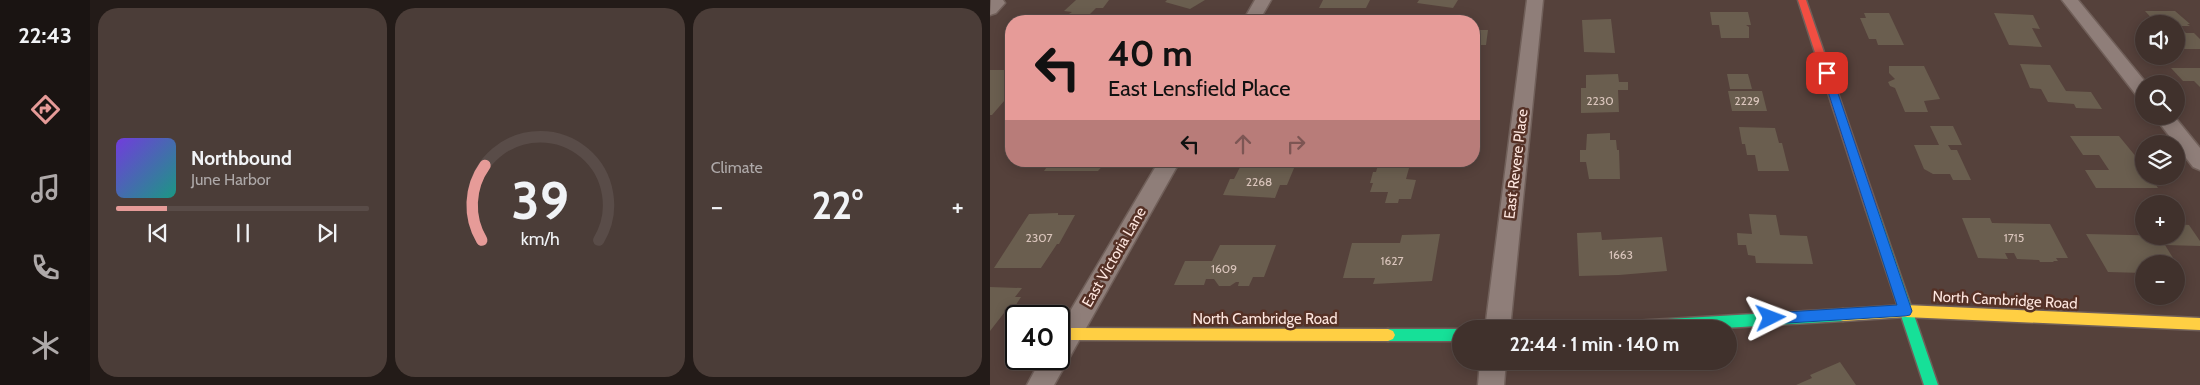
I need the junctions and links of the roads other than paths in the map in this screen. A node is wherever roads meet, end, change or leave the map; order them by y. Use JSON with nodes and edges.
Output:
{"nodes":[{"id":1,"x":1263,"y":0,"type":"edge"},
{"id":2,"x":1535,"y":0,"type":"edge"},
{"id":3,"x":1802,"y":0,"type":"edge"},
{"id":4,"x":2070,"y":0,"type":"edge"},
{"id":5,"x":1254,"y":15,"type":"edge"},
{"id":6,"x":2135,"y":81,"type":"edge"},
{"id":7,"x":2170,"y":125,"type":"edge"},
{"id":8,"x":2200,"y":162,"type":"edge"},
{"id":9,"x":1167,"y":167,"type":"edge"},
{"id":10,"x":1905,"y":311,"type":"junction"},
{"id":11,"x":1498,"y":320,"type":"edge"},
{"id":12,"x":1737,"y":321,"type":"edge"},
{"id":13,"x":2200,"y":324,"type":"edge"},
{"id":14,"x":1070,"y":334,"type":"edge"},
{"id":15,"x":1452,"y":335,"type":"edge"},
{"id":16,"x":1070,"y":344,"type":"edge"},
{"id":17,"x":1049,"y":370,"type":"edge"},
{"id":18,"x":1493,"y":370,"type":"edge"},
{"id":19,"x":1040,"y":385,"type":"edge"},
{"id":20,"x":1491,"y":385,"type":"edge"},
{"id":21,"x":1931,"y":385,"type":"edge"}],
"edges":[{"from":1,"to":5,"type":"street"},
{"from":2,"to":11,"type":"street","name":"East Revere Place"},
{"from":3,"to":10,"type":"street"},
{"from":4,"to":6,"type":"street"},
{"from":7,"to":8,"type":"street"},
{"from":9,"to":14,"type":"street","name":"East Victoria Lane"},
{"from":10,"to":12,"type":"street","name":"North Cambridge Road"},
{"from":10,"to":13,"type":"street","name":"North Cambridge Road"},
{"from":10,"to":21,"type":"street"},
{"from":15,"to":16,"type":"street","name":"North Cambridge Road"},
{"from":17,"to":19,"type":"street"},
{"from":18,"to":20,"type":"street"}]}
